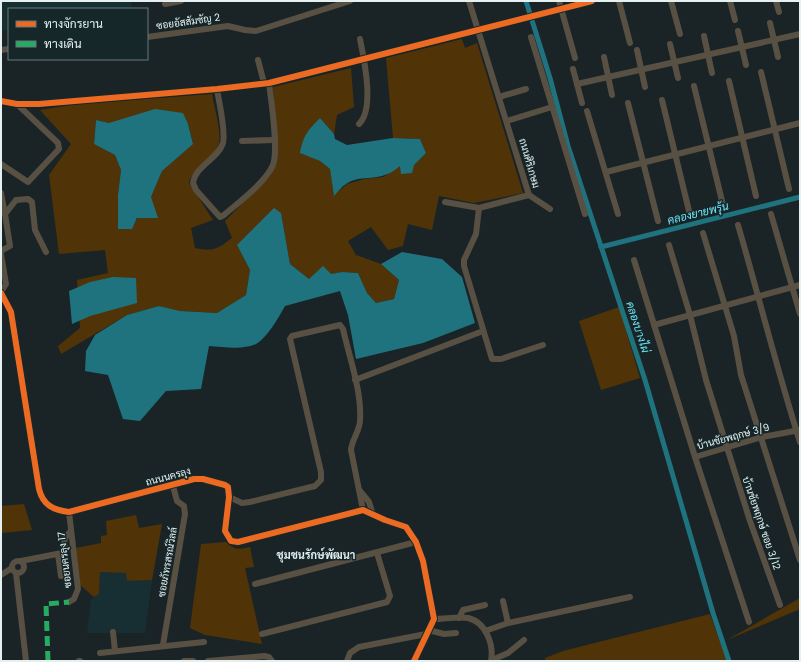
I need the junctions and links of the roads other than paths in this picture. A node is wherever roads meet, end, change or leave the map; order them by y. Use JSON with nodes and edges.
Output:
{"nodes":[{"id":1,"x":182,"y":1,"type":"edge"},
{"id":2,"x":350,"y":1,"type":"edge"},
{"id":3,"x":469,"y":1,"type":"edge"},
{"id":4,"x":559,"y":1,"type":"edge"},
{"id":5,"x":592,"y":1,"type":"edge"},
{"id":6,"x":618,"y":1,"type":"edge"},
{"id":7,"x":671,"y":1,"type":"edge"},
{"id":8,"x":730,"y":1,"type":"edge"},
{"id":9,"x":776,"y":1,"type":"edge"},
{"id":10,"x":165,"y":4,"type":"dead end"},
{"id":11,"x":561,"y":9,"type":"junction"},
{"id":12,"x":779,"y":12,"type":"dead end"},
{"id":13,"x":735,"y":20,"type":"dead end"},
{"id":14,"x":770,"y":23,"type":"dead end"},
{"id":15,"x":478,"y":30,"type":"junction"},
{"id":16,"x":738,"y":31,"type":"dead end"},
{"id":17,"x":680,"y":34,"type":"dead end"},
{"id":18,"x":800,"y":34,"type":"edge"},
{"id":19,"x":704,"y":36,"type":"dead end"},
{"id":20,"x":148,"y":37,"type":"edge"},
{"id":21,"x":531,"y":37,"type":"dead end"},
{"id":22,"x":360,"y":39,"type":"dead end"},
{"id":23,"x":774,"y":40,"type":"junction"},
{"id":24,"x":630,"y":43,"type":"dead end"},
{"id":25,"x":670,"y":44,"type":"dead end"},
{"id":26,"x":742,"y":48,"type":"junction"},
{"id":27,"x":637,"y":50,"type":"dead end"},
{"id":28,"x":708,"y":55,"type":"junction"},
{"id":29,"x":604,"y":57,"type":"dead end"},
{"id":30,"x":778,"y":57,"type":"dead end"},
{"id":31,"x":575,"y":58,"type":"dead end"},
{"id":32,"x":364,"y":59,"type":"junction"},
{"id":33,"x":258,"y":60,"type":"dead end"},
{"id":34,"x":674,"y":63,"type":"junction"},
{"id":35,"x":746,"y":65,"type":"dead end"},
{"id":36,"x":573,"y":69,"type":"dead end"},
{"id":37,"x":642,"y":69,"type":"junction"},
{"id":38,"x":761,"y":72,"type":"dead end"},
{"id":39,"x":712,"y":73,"type":"dead end"},
{"id":40,"x":608,"y":77,"type":"junction"},
{"id":41,"x":678,"y":78,"type":"dead end"},
{"id":42,"x":729,"y":81,"type":"dead end"},
{"id":43,"x":267,"y":83,"type":"junction"},
{"id":44,"x":577,"y":84,"type":"junction"},
{"id":45,"x":694,"y":86,"type":"dead end"},
{"id":46,"x":645,"y":87,"type":"dead end"},
{"id":47,"x":526,"y":89,"type":"dead end"},
{"id":48,"x":217,"y":90,"type":"junction"},
{"id":49,"x":612,"y":95,"type":"dead end"},
{"id":50,"x":499,"y":97,"type":"junction"},
{"id":51,"x":662,"y":100,"type":"dead end"},
{"id":52,"x":1,"y":101,"type":"edge"},
{"id":53,"x":582,"y":103,"type":"dead end"},
{"id":54,"x":628,"y":103,"type":"dead end"},
{"id":55,"x":17,"y":104,"type":"junction"},
{"id":56,"x":552,"y":107,"type":"junction"},
{"id":57,"x":586,"y":111,"type":"dead end"},
{"id":58,"x":507,"y":121,"type":"junction"},
{"id":59,"x":800,"y":123,"type":"edge"},
{"id":60,"x":359,"y":124,"type":"dead end"},
{"id":61,"x":775,"y":130,"type":"junction"},
{"id":62,"x":742,"y":138,"type":"junction"},
{"id":63,"x":274,"y":140,"type":"junction"},
{"id":64,"x":242,"y":141,"type":"dead end"},
{"id":65,"x":709,"y":146,"type":"junction"},
{"id":66,"x":675,"y":155,"type":"junction"},
{"id":67,"x":643,"y":162,"type":"junction"},
{"id":68,"x":1,"y":164,"type":"edge"},
{"id":69,"x":606,"y":172,"type":"junction"},
{"id":70,"x":789,"y":189,"type":"dead end"},
{"id":71,"x":1,"y":193,"type":"edge"},
{"id":72,"x":529,"y":195,"type":"junction"},
{"id":73,"x":756,"y":196,"type":"dead end"},
{"id":74,"x":445,"y":202,"type":"dead end"},
{"id":75,"x":723,"y":205,"type":"dead end"},
{"id":76,"x":479,"y":208,"type":"junction"},
{"id":77,"x":550,"y":209,"type":"dead end"},
{"id":78,"x":689,"y":210,"type":"dead end"},
{"id":79,"x":5,"y":214,"type":"junction"},
{"id":80,"x":585,"y":214,"type":"dead end"},
{"id":81,"x":618,"y":214,"type":"dead end"},
{"id":82,"x":771,"y":214,"type":"dead end"},
{"id":83,"x":658,"y":221,"type":"dead end"},
{"id":84,"x":738,"y":225,"type":"dead end"},
{"id":85,"x":703,"y":233,"type":"dead end"},
{"id":86,"x":669,"y":245,"type":"dead end"},
{"id":87,"x":1,"y":251,"type":"edge"},
{"id":88,"x":46,"y":252,"type":"dead end"},
{"id":89,"x":1,"y":254,"type":"edge"},
{"id":90,"x":634,"y":260,"type":"dead end"},
{"id":91,"x":800,"y":285,"type":"edge"},
{"id":92,"x":792,"y":287,"type":"junction"},
{"id":93,"x":1,"y":293,"type":"edge"},
{"id":94,"x":759,"y":296,"type":"junction"},
{"id":95,"x":725,"y":306,"type":"junction"},
{"id":96,"x":800,"y":314,"type":"edge"},
{"id":97,"x":690,"y":315,"type":"junction"},
{"id":98,"x":654,"y":325,"type":"junction"},
{"id":99,"x":483,"y":331,"type":"junction"},
{"id":100,"x":543,"y":345,"type":"dead end"},
{"id":101,"x":355,"y":380,"type":"junction"},
{"id":102,"x":798,"y":431,"type":"edge"},
{"id":103,"x":762,"y":437,"type":"junction"},
{"id":104,"x":800,"y":442,"type":"edge"},
{"id":105,"x":727,"y":447,"type":"junction"},
{"id":106,"x":695,"y":457,"type":"junction"},
{"id":107,"x":173,"y":486,"type":"junction"},
{"id":108,"x":359,"y":489,"type":"junction"},
{"id":109,"x":229,"y":497,"type":"junction"},
{"id":110,"x":363,"y":510,"type":"junction"},
{"id":111,"x":69,"y":512,"type":"junction"},
{"id":112,"x":373,"y":515,"type":"junction"},
{"id":113,"x":70,"y":532,"type":"junction"},
{"id":114,"x":416,"y":542,"type":"junction"},
{"id":115,"x":377,"y":553,"type":"junction"},
{"id":116,"x":58,"y":554,"type":"junction"},
{"id":117,"x":800,"y":560,"type":"edge"},
{"id":118,"x":20,"y":561,"type":"junction"},
{"id":119,"x":14,"y":571,"type":"junction"},
{"id":120,"x":1,"y":575,"type":"edge"},
{"id":121,"x":61,"y":576,"type":"dead end"},
{"id":122,"x":255,"y":584,"type":"dead end"},
{"id":123,"x":630,"y":597,"type":"dead end"},
{"id":124,"x":503,"y":601,"type":"dead end"},
{"id":125,"x":69,"y":602,"type":"dead end"},
{"id":126,"x":485,"y":605,"type":"dead end"},
{"id":127,"x":780,"y":605,"type":"dead end"},
{"id":128,"x":459,"y":618,"type":"junction"},
{"id":129,"x":434,"y":619,"type":"junction"},
{"id":130,"x":749,"y":622,"type":"dead end"},
{"id":131,"x":508,"y":623,"type":"junction"},
{"id":132,"x":485,"y":631,"type":"junction"},
{"id":133,"x":113,"y":632,"type":"dead end"},
{"id":134,"x":427,"y":632,"type":"junction"},
{"id":135,"x":262,"y":634,"type":"dead end"},
{"id":136,"x":456,"y":634,"type":"dead end"},
{"id":137,"x":524,"y":640,"type":"dead end"},
{"id":138,"x":204,"y":642,"type":"dead end"},
{"id":139,"x":163,"y":645,"type":"junction"},
{"id":140,"x":116,"y":650,"type":"junction"},
{"id":141,"x":100,"y":653,"type":"dead end"},
{"id":142,"x":491,"y":660,"type":"edge"},
{"id":143,"x":26,"y":661,"type":"edge"},
{"id":144,"x":184,"y":661,"type":"edge"},
{"id":145,"x":193,"y":661,"type":"edge"},
{"id":146,"x":208,"y":661,"type":"edge"},
{"id":147,"x":272,"y":661,"type":"edge"},
{"id":148,"x":347,"y":661,"type":"edge"},
{"id":149,"x":414,"y":661,"type":"edge"}],
"edges":[{"from":1,"to":10,"type":"street"},
{"from":2,"to":20,"type":"street","name":"ซอยอัสสัมชัญ 2"},
{"from":3,"to":15,"type":"street","name":"ถนนศิริเกษม"},
{"from":4,"to":11,"type":"street"},
{"from":5,"to":11,"type":"street"},
{"from":6,"to":24,"type":"street"},
{"from":7,"to":17,"type":"street"},
{"from":8,"to":13,"type":"street"},
{"from":9,"to":12,"type":"street"},
{"from":11,"to":15,"type":"street"},
{"from":11,"to":31,"type":"street"},
{"from":14,"to":23,"type":"street"},
{"from":15,"to":32,"type":"street"},
{"from":15,"to":50,"type":"street","name":"ถนนศิริเกษม"},
{"from":16,"to":26,"type":"street"},
{"from":18,"to":23,"type":"street"},
{"from":19,"to":28,"type":"street"},
{"from":21,"to":56,"type":"street"},
{"from":22,"to":32,"type":"street"},
{"from":23,"to":26,"type":"street"},
{"from":23,"to":30,"type":"street"},
{"from":25,"to":34,"type":"street"},
{"from":26,"to":28,"type":"street"},
{"from":26,"to":35,"type":"street"},
{"from":27,"to":37,"type":"street"},
{"from":28,"to":34,"type":"street"},
{"from":28,"to":39,"type":"street"},
{"from":29,"to":40,"type":"street"},
{"from":32,"to":43,"type":"street"},
{"from":32,"to":60,"type":"street"},
{"from":33,"to":43,"type":"street"},
{"from":34,"to":37,"type":"street"},
{"from":34,"to":41,"type":"street"},
{"from":36,"to":44,"type":"street"},
{"from":37,"to":40,"type":"street"},
{"from":37,"to":46,"type":"street"},
{"from":38,"to":61,"type":"street"},
{"from":40,"to":44,"type":"street"},
{"from":40,"to":49,"type":"street"},
{"from":42,"to":62,"type":"street"},
{"from":43,"to":48,"type":"street"},
{"from":43,"to":63,"type":"street"},
{"from":44,"to":53,"type":"street"},
{"from":45,"to":65,"type":"street"},
{"from":47,"to":50,"type":"street"},
{"from":48,"to":55,"type":"street"},
{"from":48,"to":63,"type":"street"},
{"from":50,"to":58,"type":"street","name":"ถนนศิริเกษม"},
{"from":51,"to":66,"type":"street"},
{"from":52,"to":55,"type":"street"},
{"from":54,"to":67,"type":"street"},
{"from":55,"to":68,"type":"street"},
{"from":56,"to":58,"type":"street"},
{"from":56,"to":80,"type":"street"},
{"from":57,"to":69,"type":"street"},
{"from":58,"to":72,"type":"street","name":"ถนนศิริเกษม"},
{"from":59,"to":61,"type":"street"},
{"from":61,"to":62,"type":"street"},
{"from":61,"to":70,"type":"street"},
{"from":62,"to":65,"type":"street"},
{"from":62,"to":73,"type":"street"},
{"from":63,"to":64,"type":"street"},
{"from":65,"to":66,"type":"street"},
{"from":65,"to":75,"type":"street"},
{"from":66,"to":67,"type":"street"},
{"from":66,"to":78,"type":"street"},
{"from":67,"to":69,"type":"street"},
{"from":67,"to":83,"type":"street"},
{"from":69,"to":81,"type":"street"},
{"from":71,"to":79,"type":"street"},
{"from":72,"to":76,"type":"street","name":"ถนนศิริเกษม"},
{"from":72,"to":77,"type":"street"},
{"from":74,"to":76,"type":"street"},
{"from":76,"to":99,"type":"street"},
{"from":79,"to":87,"type":"street"},
{"from":79,"to":88,"type":"street"},
{"from":82,"to":92,"type":"street"},
{"from":84,"to":94,"type":"street"},
{"from":85,"to":95,"type":"street"},
{"from":86,"to":97,"type":"street","name":"บ้านชัยพฤกษ์ ซอย 3/12"},
{"from":89,"to":93,"type":"street"},
{"from":90,"to":98,"type":"street"},
{"from":91,"to":92,"type":"street"},
{"from":92,"to":94,"type":"street"},
{"from":92,"to":96,"type":"street"},
{"from":93,"to":111,"type":"street","name":"ถนนนครลุง"},
{"from":94,"to":95,"type":"street"},
{"from":94,"to":102,"type":"street"},
{"from":95,"to":97,"type":"street"},
{"from":95,"to":103,"type":"street"},
{"from":97,"to":98,"type":"street"},
{"from":97,"to":105,"type":"street","name":"บ้านชัยพฤกษ์ ซอย 3/12"},
{"from":98,"to":106,"type":"street"},
{"from":99,"to":100,"type":"street"},
{"from":99,"to":101,"type":"street"},
{"from":101,"to":108,"type":"street"},
{"from":101,"to":109,"type":"street"},
{"from":102,"to":103,"type":"street","name":"บ้านชัยพฤกษ์ 3/9"},
{"from":102,"to":104,"type":"street"},
{"from":103,"to":105,"type":"street","name":"บ้านชัยพฤกษ์ 3/9"},
{"from":103,"to":117,"type":"street"},
{"from":105,"to":106,"type":"street","name":"บ้านชัยพฤกษ์ 3/9"},
{"from":105,"to":127,"type":"street","name":"บ้านชัยพฤกษ์ ซอย 3/12"},
{"from":106,"to":130,"type":"street"},
{"from":107,"to":109,"type":"street","name":"ถนนนครลุง"},
{"from":107,"to":111,"type":"street","name":"ถนนนครลุง"},
{"from":107,"to":139,"type":"street","name":"ซอยภัทรสรณ์วิลล์"},
{"from":108,"to":110,"type":"street"},
{"from":108,"to":112,"type":"street"},
{"from":109,"to":110,"type":"street"},
{"from":110,"to":112,"type":"street"},
{"from":111,"to":113,"type":"street","name":"ซอยนครลุง 17"},
{"from":112,"to":114,"type":"street"},
{"from":113,"to":116,"type":"street"},
{"from":113,"to":125,"type":"street","name":"ซอยนครลุง 17"},
{"from":114,"to":115,"type":"street"},
{"from":114,"to":129,"type":"street"},
{"from":115,"to":122,"type":"street"},
{"from":115,"to":135,"type":"street"},
{"from":116,"to":118,"type":"street"},
{"from":116,"to":121,"type":"street"},
{"from":118,"to":119,"type":"street"},
{"from":118,"to":119,"type":"street"},
{"from":119,"to":120,"type":"street"},
{"from":119,"to":143,"type":"street"},
{"from":123,"to":131,"type":"street"},
{"from":124,"to":131,"type":"street"},
{"from":126,"to":128,"type":"street"},
{"from":128,"to":129,"type":"street"},
{"from":128,"to":132,"type":"street"},
{"from":129,"to":134,"type":"street"},
{"from":131,"to":132,"type":"street"},
{"from":132,"to":142,"type":"street"},
{"from":133,"to":140,"type":"street"},
{"from":134,"to":136,"type":"street"},
{"from":134,"to":148,"type":"street"},
{"from":134,"to":149,"type":"street"},
{"from":137,"to":142,"type":"street"},
{"from":138,"to":139,"type":"street"},
{"from":139,"to":140,"type":"street"},
{"from":140,"to":141,"type":"street"},
{"from":144,"to":145,"type":"street"},
{"from":146,"to":147,"type":"street"}]}
